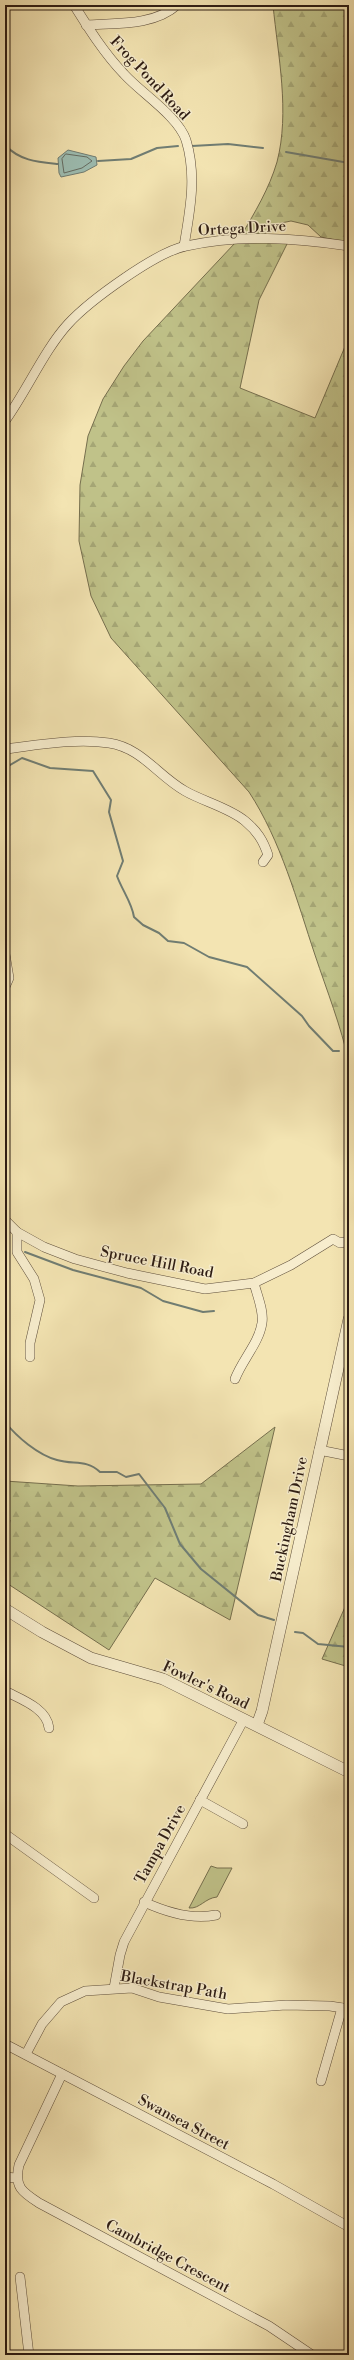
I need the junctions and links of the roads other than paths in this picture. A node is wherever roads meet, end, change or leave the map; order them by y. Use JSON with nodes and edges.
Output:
{"nodes":[{"id":1,"x":74,"y":5,"type":"edge"},
{"id":2,"x":177,"y":5,"type":"edge"},
{"id":3,"x":86,"y":25,"type":"junction"},
{"id":4,"x":184,"y":246,"type":"junction"},
{"id":5,"x":349,"y":246,"type":"edge"},
{"id":6,"x":5,"y":421,"type":"edge"},
{"id":7,"x":5,"y":750,"type":"edge"},
{"id":8,"x":263,"y":862,"type":"dead end"},
{"id":9,"x":5,"y":954,"type":"edge"},
{"id":10,"x":5,"y":987,"type":"edge"},
{"id":11,"x":5,"y":1220,"type":"edge"},
{"id":12,"x":17,"y":1232,"type":"junction"},
{"id":13,"x":349,"y":1241,"type":"edge"},
{"id":14,"x":254,"y":1283,"type":"junction"},
{"id":15,"x":349,"y":1319,"type":"edge"},
{"id":16,"x":30,"y":1357,"type":"dead end"},
{"id":17,"x":235,"y":1379,"type":"dead end"},
{"id":18,"x":319,"y":1450,"type":"junction"},
{"id":19,"x":349,"y":1456,"type":"edge"},
{"id":20,"x":5,"y":1609,"type":"edge"},
{"id":21,"x":5,"y":1691,"type":"edge"},
{"id":22,"x":244,"y":1719,"type":"junction"},
{"id":23,"x":257,"y":1725,"type":"junction"},
{"id":24,"x":49,"y":1728,"type":"dead end"},
{"id":25,"x":349,"y":1772,"type":"edge"},
{"id":26,"x":200,"y":1800,"type":"junction"},
{"id":27,"x":243,"y":1824,"type":"dead end"},
{"id":28,"x":5,"y":1834,"type":"edge"},
{"id":29,"x":94,"y":1898,"type":"dead end"},
{"id":30,"x":144,"y":1902,"type":"junction"},
{"id":31,"x":216,"y":1915,"type":"dead end"},
{"id":32,"x":114,"y":1988,"type":"junction"},
{"id":33,"x":346,"y":2009,"type":"edge"},
{"id":34,"x":5,"y":2044,"type":"edge"},
{"id":35,"x":26,"y":2054,"type":"junction"},
{"id":36,"x":62,"y":2074,"type":"junction"},
{"id":37,"x":321,"y":2081,"type":"dead end"},
{"id":38,"x":5,"y":2177,"type":"edge"},
{"id":39,"x":16,"y":2178,"type":"junction"},
{"id":40,"x":349,"y":2227,"type":"edge"},
{"id":41,"x":20,"y":2277,"type":"dead end"},
{"id":42,"x":29,"y":2355,"type":"edge"},
{"id":43,"x":312,"y":2355,"type":"edge"}],
"edges":[{"from":1,"to":3,"type":"street","name":"Frog Pond Road"},
{"from":2,"to":3,"type":"street"},
{"from":3,"to":4,"type":"street","name":"Frog Pond Road"},
{"from":4,"to":5,"type":"street","name":"Ortega Drive"},
{"from":4,"to":6,"type":"street","name":"Ortega Drive"},
{"from":7,"to":8,"type":"street"},
{"from":9,"to":10,"type":"street"},
{"from":11,"to":12,"type":"street","name":"Spruce Hill Road"},
{"from":12,"to":14,"type":"street","name":"Spruce Hill Road"},
{"from":12,"to":16,"type":"street"},
{"from":13,"to":14,"type":"street","name":"Spruce Hill Road"},
{"from":14,"to":17,"type":"street"},
{"from":15,"to":18,"type":"street","name":"Buckingham Drive"},
{"from":18,"to":19,"type":"street"},
{"from":18,"to":23,"type":"street","name":"Buckingham Drive"},
{"from":20,"to":22,"type":"street","name":"Fowler's Road"},
{"from":21,"to":24,"type":"street"},
{"from":22,"to":23,"type":"street","name":"Fowler's Road"},
{"from":22,"to":26,"type":"street","name":"Tampa Drive"},
{"from":23,"to":25,"type":"street","name":"Fowler's Road"},
{"from":26,"to":27,"type":"street"},
{"from":26,"to":30,"type":"street","name":"Tampa Drive"},
{"from":28,"to":29,"type":"street"},
{"from":30,"to":31,"type":"street"},
{"from":30,"to":32,"type":"street","name":"Tampa Drive"},
{"from":32,"to":33,"type":"street","name":"Blackstrap Path"},
{"from":32,"to":35,"type":"street","name":"Blackstrap Path"},
{"from":33,"to":37,"type":"street"},
{"from":34,"to":35,"type":"street","name":"Swansea Street"},
{"from":35,"to":36,"type":"street","name":"Swansea Street"},
{"from":36,"to":39,"type":"street"},
{"from":36,"to":40,"type":"street","name":"Swansea Street"},
{"from":38,"to":39,"type":"street"},
{"from":39,"to":43,"type":"street","name":"Cambridge Crescent"},
{"from":41,"to":42,"type":"street"}]}
